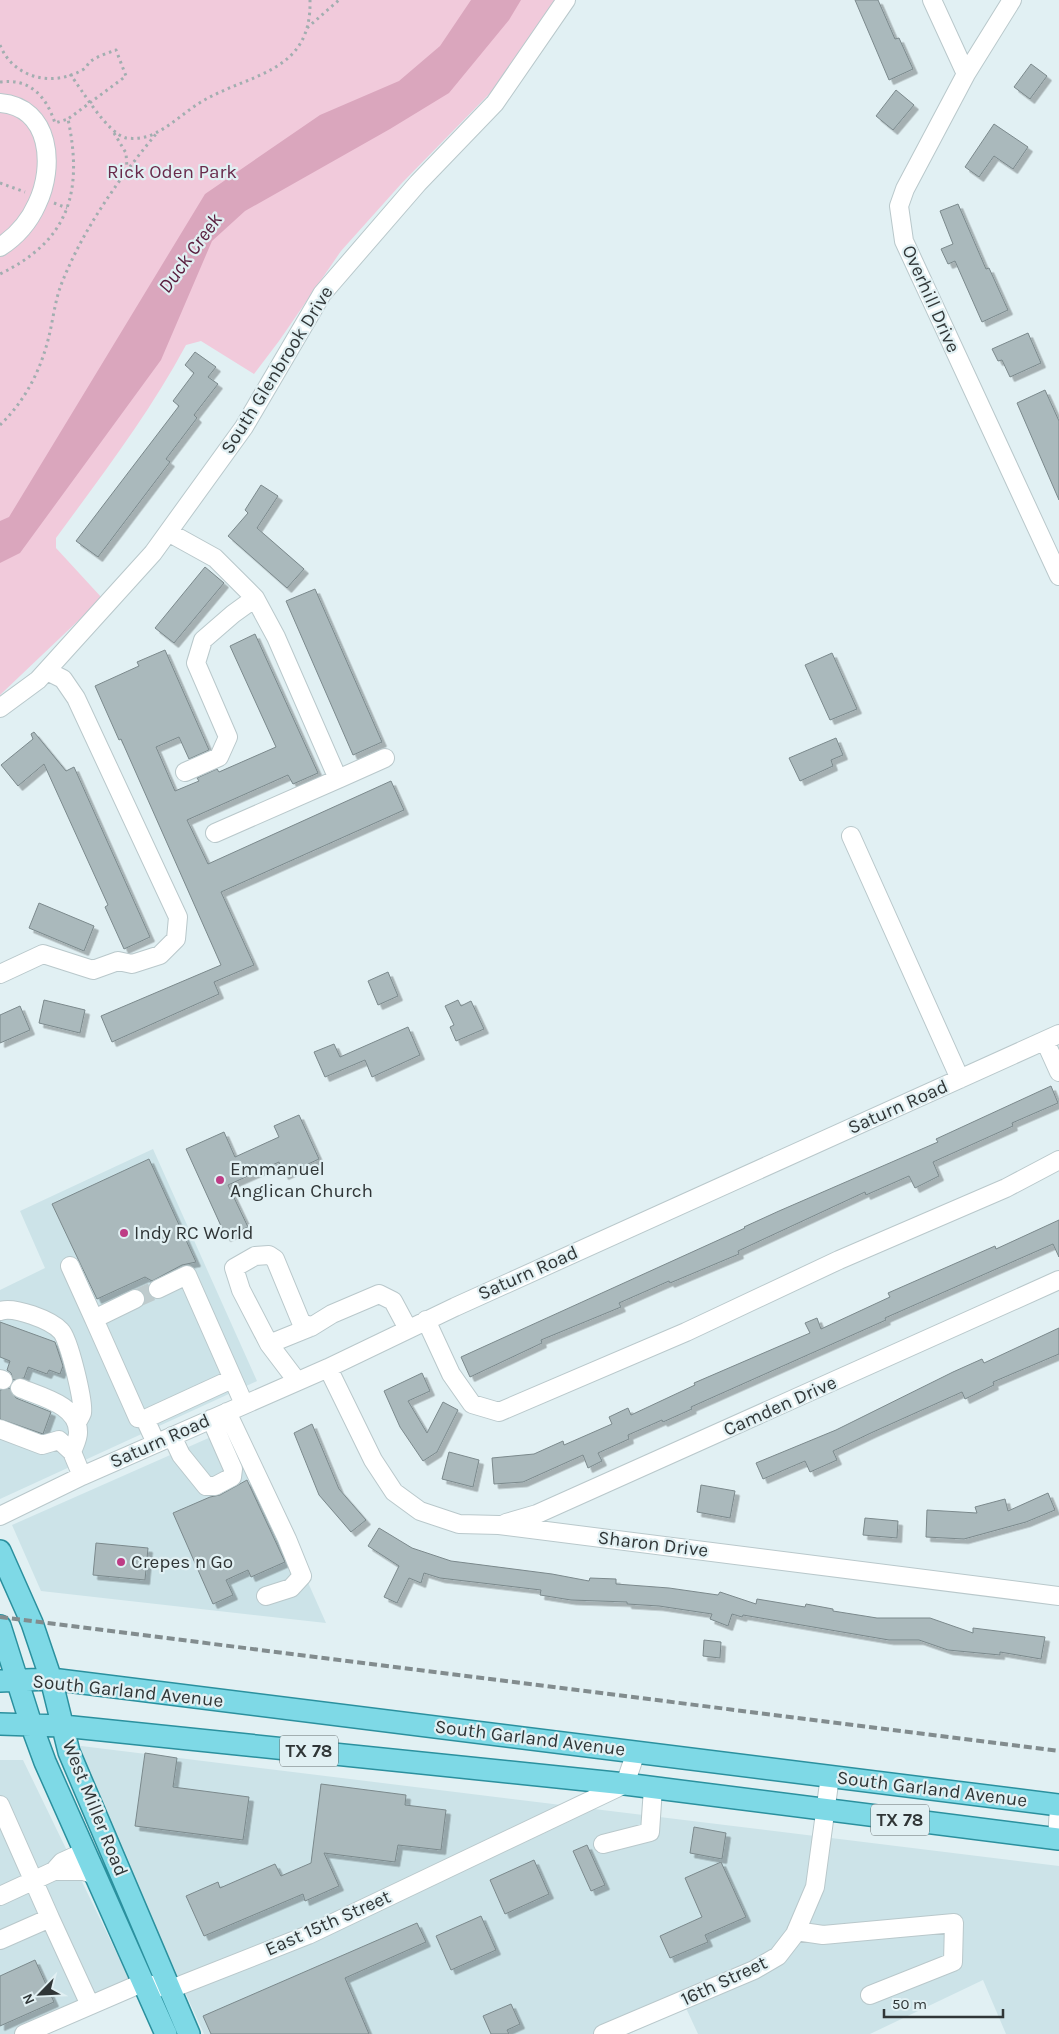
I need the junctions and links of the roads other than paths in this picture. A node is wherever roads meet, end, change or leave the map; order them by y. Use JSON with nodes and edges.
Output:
{"nodes":[{"id":1,"x":566,"y":0,"type":"edge"},
{"id":2,"x":932,"y":0,"type":"edge"},
{"id":3,"x":1012,"y":0,"type":"edge"},
{"id":4,"x":966,"y":74,"type":"junction"},
{"id":5,"x":0,"y":103,"type":"edge"},
{"id":6,"x":0,"y":247,"type":"edge"},
{"id":7,"x":168,"y":532,"type":"junction"},
{"id":8,"x":1059,"y":576,"type":"edge"},
{"id":9,"x":255,"y":598,"type":"junction"},
{"id":10,"x":47,"y":671,"type":"junction"},
{"id":11,"x":0,"y":708,"type":"edge"},
{"id":12,"x":385,"y":758,"type":"dead end"},
{"id":13,"x":185,"y":772,"type":"dead end"},
{"id":14,"x":338,"y":779,"type":"junction"},
{"id":15,"x":215,"y":833,"type":"dead end"},
{"id":16,"x":850,"y":836,"type":"dead end"},
{"id":17,"x":0,"y":974,"type":"edge"},
{"id":18,"x":1052,"y":1037,"type":"edge"},
{"id":19,"x":1059,"y":1072,"type":"edge"},
{"id":20,"x":960,"y":1078,"type":"junction"},
{"id":21,"x":1059,"y":1160,"type":"edge"},
{"id":22,"x":70,"y":1266,"type":"dead end"},
{"id":23,"x":1059,"y":1280,"type":"edge"},
{"id":24,"x":158,"y":1289,"type":"tunnel mouth"},
{"id":25,"x":135,"y":1300,"type":"tunnel mouth"},
{"id":26,"x":0,"y":1311,"type":"edge"},
{"id":27,"x":94,"y":1319,"type":"junction"},
{"id":28,"x":426,"y":1320,"type":"junction"},
{"id":29,"x":310,"y":1327,"type":"junction"},
{"id":30,"x":408,"y":1329,"type":"junction"},
{"id":31,"x":269,"y":1344,"type":"junction"},
{"id":32,"x":328,"y":1368,"type":"junction"},
{"id":33,"x":232,"y":1379,"type":"junction"},
{"id":34,"x":297,"y":1381,"type":"junction"},
{"id":35,"x":20,"y":1388,"type":"dead end"},
{"id":36,"x":244,"y":1404,"type":"junction"},
{"id":37,"x":219,"y":1416,"type":"junction"},
{"id":38,"x":145,"y":1419,"type":"junction"},
{"id":39,"x":77,"y":1423,"type":"junction"},
{"id":40,"x":0,"y":1429,"type":"edge"},
{"id":41,"x":164,"y":1440,"type":"junction"},
{"id":42,"x":72,"y":1452,"type":"junction"},
{"id":43,"x":82,"y":1476,"type":"junction"},
{"id":44,"x":0,"y":1516,"type":"edge"},
{"id":45,"x":498,"y":1525,"type":"junction"},
{"id":46,"x":0,"y":1551,"type":"edge"},
{"id":47,"x":266,"y":1596,"type":"dead end"},
{"id":48,"x":1059,"y":1596,"type":"edge"},
{"id":49,"x":0,"y":1626,"type":"edge"},
{"id":50,"x":51,"y":1679,"type":"junction"},
{"id":51,"x":9,"y":1680,"type":"edge"},
{"id":52,"x":0,"y":1724,"type":"edge"},
{"id":53,"x":31,"y":1724,"type":"junction"},
{"id":54,"x":63,"y":1726,"type":"junction"},
{"id":55,"x":636,"y":1752,"type":"junction"},
{"id":56,"x":830,"y":1776,"type":"junction"},
{"id":57,"x":625,"y":1784,"type":"junction"},
{"id":58,"x":653,"y":1788,"type":"junction"},
{"id":59,"x":1059,"y":1804,"type":"edge"},
{"id":60,"x":0,"y":1805,"type":"edge"},
{"id":61,"x":1059,"y":1808,"type":"edge"},
{"id":62,"x":825,"y":1810,"type":"junction"},
{"id":63,"x":1058,"y":1839,"type":"edge"},
{"id":64,"x":603,"y":1844,"type":"dead end"},
{"id":65,"x":84,"y":1852,"type":"junction"},
{"id":66,"x":54,"y":1871,"type":"junction"},
{"id":67,"x":94,"y":1875,"type":"junction"},
{"id":68,"x":33,"y":1880,"type":"junction"},
{"id":69,"x":0,"y":1896,"type":"edge"},
{"id":70,"x":50,"y":1918,"type":"junction"},
{"id":71,"x":796,"y":1931,"type":"junction"},
{"id":72,"x":0,"y":1940,"type":"edge"},
{"id":73,"x":142,"y":1983,"type":"junction"},
{"id":74,"x":171,"y":1989,"type":"junction"},
{"id":75,"x":870,"y":1995,"type":"dead end"},
{"id":76,"x":90,"y":2006,"type":"junction"},
{"id":77,"x":24,"y":2034,"type":"edge"},
{"id":78,"x":166,"y":2034,"type":"edge"},
{"id":79,"x":189,"y":2034,"type":"edge"},
{"id":80,"x":603,"y":2034,"type":"edge"}],
"edges":[{"from":1,"to":7,"type":"street","name":"South Glenbrook Drive"},
{"from":2,"to":4,"type":"street"},
{"from":3,"to":4,"type":"street","name":"Overhill Drive"},
{"from":4,"to":8,"type":"street","name":"Overhill Drive"},
{"from":5,"to":6,"type":"street"},
{"from":7,"to":9,"type":"street"},
{"from":7,"to":10,"type":"street","name":"South Glenbrook Drive"},
{"from":9,"to":13,"type":"street"},
{"from":9,"to":14,"type":"street"},
{"from":10,"to":11,"type":"street","name":"South Glenbrook Drive"},
{"from":10,"to":17,"type":"street"},
{"from":12,"to":14,"type":"street"},
{"from":14,"to":15,"type":"street"},
{"from":16,"to":20,"type":"street"},
{"from":18,"to":19,"type":"street"},
{"from":18,"to":20,"type":"street","name":"Saturn Road"},
{"from":20,"to":28,"type":"street","name":"Saturn Road"},
{"from":21,"to":28,"type":"street"},
{"from":22,"to":27,"type":"street"},
{"from":23,"to":45,"type":"street","name":"Camden Drive"},
{"from":24,"to":33,"type":"street"},
{"from":25,"to":27,"type":"street"},
{"from":26,"to":39,"type":"street"},
{"from":27,"to":38,"type":"street"},
{"from":28,"to":30,"type":"street","name":"Saturn Road"},
{"from":29,"to":30,"type":"street"},
{"from":29,"to":31,"type":"street"},
{"from":29,"to":31,"type":"street"},
{"from":30,"to":32,"type":"street","name":"Saturn Road"},
{"from":31,"to":34,"type":"street"},
{"from":32,"to":34,"type":"street","name":"Saturn Road"},
{"from":32,"to":45,"type":"street","name":"Sharon Drive"},
{"from":33,"to":36,"type":"street"},
{"from":33,"to":38,"type":"street"},
{"from":34,"to":36,"type":"street","name":"Saturn Road"},
{"from":35,"to":39,"type":"street"},
{"from":36,"to":37,"type":"street","name":"Saturn Road"},
{"from":37,"to":41,"type":"street","name":"Saturn Road"},
{"from":37,"to":41,"type":"street"},
{"from":37,"to":47,"type":"street"},
{"from":38,"to":41,"type":"street"},
{"from":39,"to":42,"type":"street"},
{"from":40,"to":42,"type":"street"},
{"from":41,"to":43,"type":"street","name":"Saturn Road"},
{"from":42,"to":43,"type":"street"},
{"from":43,"to":44,"type":"street","name":"Saturn Road"},
{"from":45,"to":48,"type":"street","name":"Sharon Drive"},
{"from":46,"to":50,"type":"main road","name":"West Miller Road"},
{"from":49,"to":51,"type":"main road","name":"West Miller Road"},
{"from":50,"to":51,"type":"main road","name":"South Garland Avenue","number":"TX 78"},
{"from":50,"to":54,"type":"main road","name":"West Miller Road"},
{"from":50,"to":55,"type":"main road","name":"South Garland Avenue","number":"TX 78"},
{"from":51,"to":53,"type":"main road","name":"West Miller Road"},
{"from":52,"to":53,"type":"main road","name":"South Garland Avenue","number":"TX 78"},
{"from":53,"to":54,"type":"main road","name":"South Garland Avenue","number":"TX 78"},
{"from":53,"to":65,"type":"main road","name":"West Miller Road"},
{"from":54,"to":57,"type":"main road","name":"South Garland Avenue","number":"TX 78"},
{"from":54,"to":74,"type":"main road","name":"West Miller Road"},
{"from":55,"to":56,"type":"main road","name":"South Garland Avenue","number":"TX 78"},
{"from":55,"to":57,"type":"street"},
{"from":56,"to":59,"type":"main road","name":"South Garland Avenue","number":"TX 78"},
{"from":56,"to":62,"type":"street","name":"16th Street"},
{"from":57,"to":58,"type":"main road","name":"South Garland Avenue","number":"TX 78"},
{"from":57,"to":74,"type":"street","name":"East 15th Street"},
{"from":58,"to":62,"type":"main road","name":"South Garland Avenue","number":"TX 78"},
{"from":58,"to":64,"type":"street"},
{"from":60,"to":68,"type":"street"},
{"from":61,"to":63,"type":"street"},
{"from":62,"to":63,"type":"main road","name":"South Garland Avenue","number":"TX 78"},
{"from":62,"to":71,"type":"street","name":"16th Street"},
{"from":65,"to":66,"type":"street"},
{"from":65,"to":67,"type":"main road","name":"West Miller Road"},
{"from":66,"to":67,"type":"street"},
{"from":66,"to":68,"type":"street"},
{"from":67,"to":73,"type":"main road","name":"West Miller Road"},
{"from":68,"to":69,"type":"street"},
{"from":68,"to":70,"type":"street"},
{"from":70,"to":72,"type":"street"},
{"from":70,"to":76,"type":"street"},
{"from":71,"to":75,"type":"street"},
{"from":71,"to":80,"type":"street","name":"16th Street"},
{"from":73,"to":74,"type":"street"},
{"from":73,"to":76,"type":"street"},
{"from":73,"to":78,"type":"main road","name":"West Miller Road"},
{"from":74,"to":79,"type":"main road","name":"West Miller Road"},
{"from":76,"to":77,"type":"street"}]}
